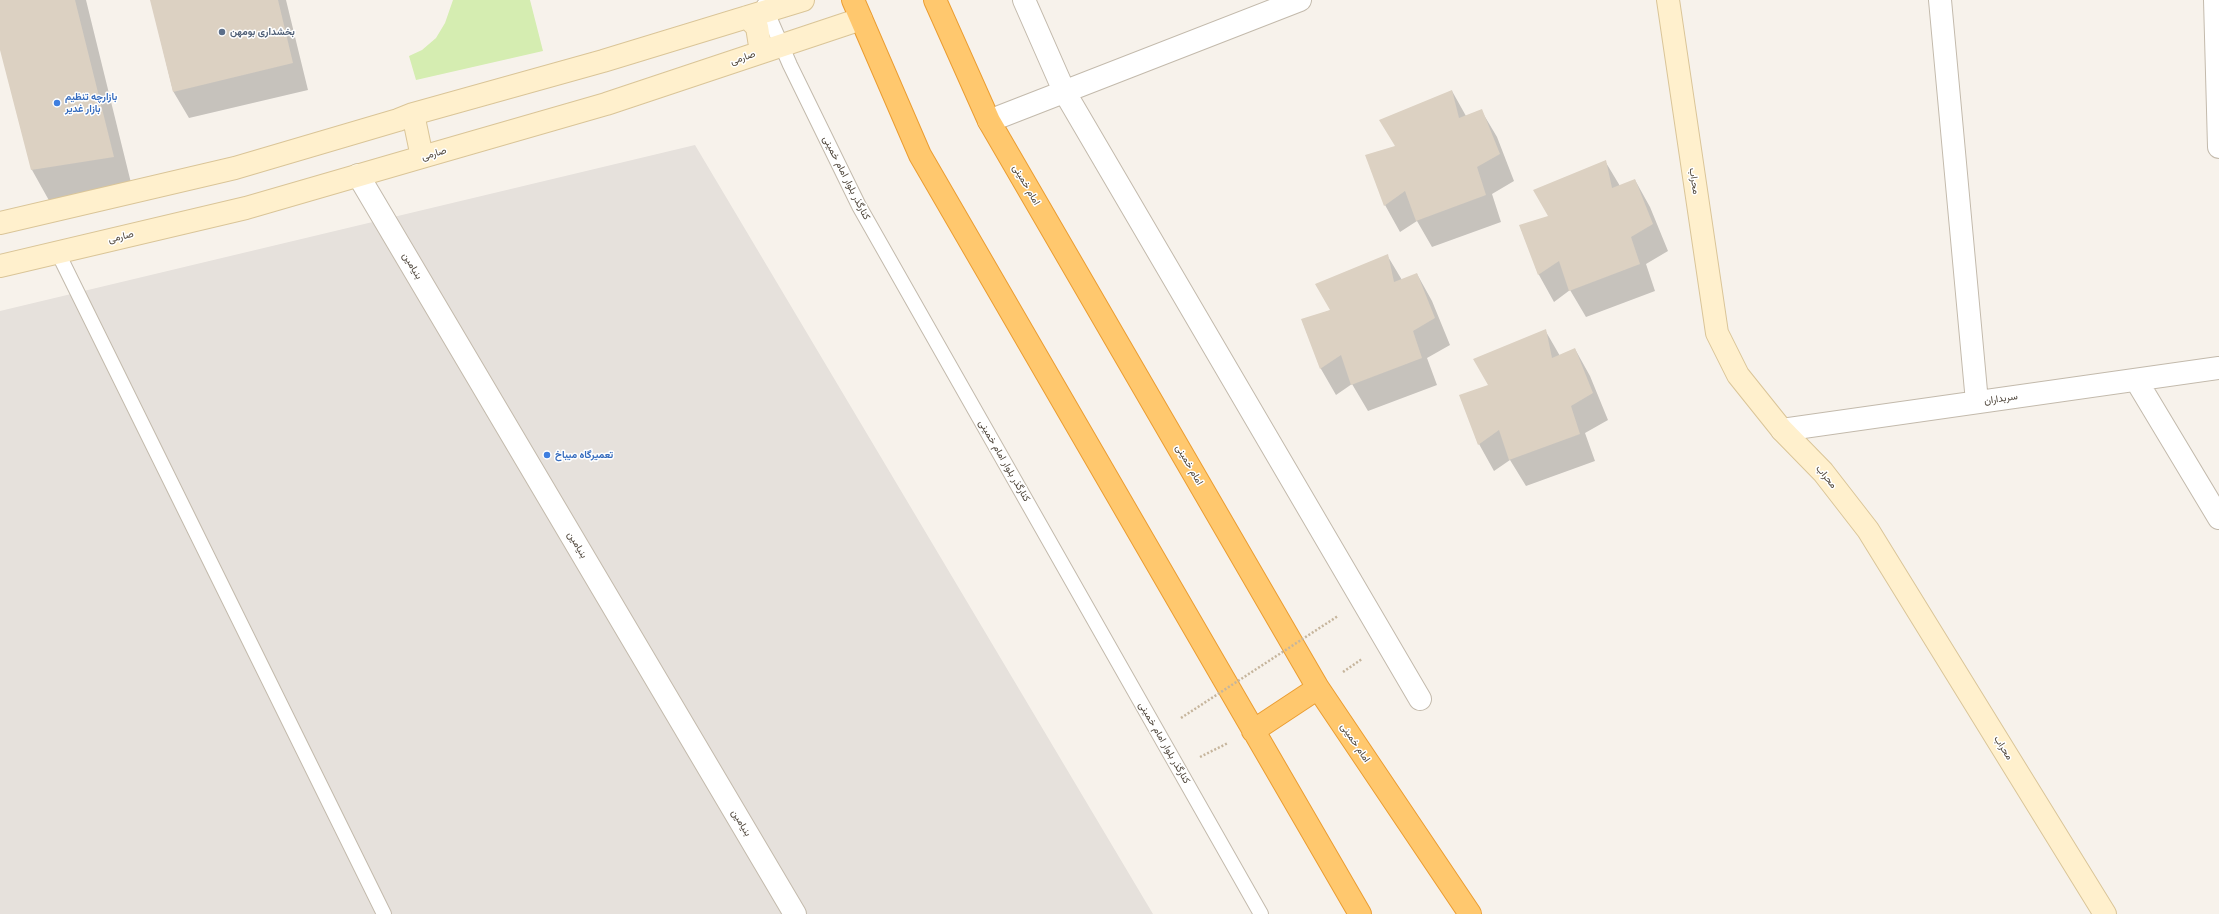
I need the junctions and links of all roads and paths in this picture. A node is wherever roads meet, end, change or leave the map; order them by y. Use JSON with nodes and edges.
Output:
{"nodes":[{"id":1,"x":803,"y":0,"type":"edge"},
{"id":2,"x":935,"y":0,"type":"edge"},
{"id":3,"x":1024,"y":0,"type":"edge"},
{"id":4,"x":1300,"y":0,"type":"edge"},
{"id":5,"x":1668,"y":0,"type":"edge"},
{"id":6,"x":1940,"y":0,"type":"edge"},
{"id":7,"x":2215,"y":0,"type":"edge"},
{"id":8,"x":760,"y":8,"type":"edge"},
{"id":9,"x":857,"y":9,"type":"edge"},
{"id":10,"x":781,"y":45,"type":"junction"},
{"id":11,"x":760,"y":52,"type":"junction"},
{"id":12,"x":1064,"y":91,"type":"junction"},
{"id":13,"x":413,"y":114,"type":"junction"},
{"id":14,"x":989,"y":121,"type":"junction"},
{"id":15,"x":2219,"y":147,"type":"edge"},
{"id":16,"x":422,"y":158,"type":"junction"},
{"id":17,"x":358,"y":175,"type":"junction"},
{"id":18,"x":0,"y":223,"type":"edge"},
{"id":19,"x":58,"y":253,"type":"junction"},
{"id":20,"x":0,"y":266,"type":"edge"},
{"id":21,"x":2219,"y":368,"type":"edge"},
{"id":22,"x":2136,"y":380,"type":"junction"},
{"id":23,"x":1977,"y":402,"type":"junction"},
{"id":24,"x":1782,"y":430,"type":"junction"},
{"id":25,"x":2219,"y":518,"type":"edge"},
{"id":26,"x":1338,"y":616,"type":"dead end"},
{"id":27,"x":1318,"y":688,"type":"junction"},
{"id":28,"x":1420,"y":699,"type":"dead end"},
{"id":29,"x":1181,"y":718,"type":"dead end"},
{"id":30,"x":1253,"y":731,"type":"junction"},
{"id":31,"x":384,"y":914,"type":"edge"},
{"id":32,"x":795,"y":914,"type":"edge"},
{"id":33,"x":1261,"y":914,"type":"edge"},
{"id":34,"x":1360,"y":914,"type":"edge"},
{"id":35,"x":1470,"y":914,"type":"edge"},
{"id":36,"x":2105,"y":914,"type":"edge"}],
"edges":[{"from":1,"to":8,"type":"main road"},
{"from":2,"to":14,"type":"highway","name":"امام خمینی"},
{"from":3,"to":12,"type":"street"},
{"from":4,"to":12,"type":"street"},
{"from":5,"to":24,"type":"main road","name":"محراب"},
{"from":6,"to":23,"type":"street"},
{"from":7,"to":15,"type":"street"},
{"from":8,"to":10,"type":"lane","name":"کنارگذر بلوار امام خمینی"},
{"from":8,"to":11,"type":"main road"},
{"from":8,"to":13,"type":"main road"},
{"from":9,"to":10,"type":"main road","name":"صارمی"},
{"from":9,"to":30,"type":"highway"},
{"from":10,"to":11,"type":"main road","name":"صارمی"},
{"from":10,"to":33,"type":"lane","name":"کنارگذر بلوار امام خمینی"},
{"from":11,"to":16,"type":"main road","name":"صارمی"},
{"from":12,"to":14,"type":"street"},
{"from":12,"to":28,"type":"street"},
{"from":13,"to":16,"type":"main road"},
{"from":13,"to":18,"type":"main road"},
{"from":14,"to":27,"type":"highway","name":"امام خمینی"},
{"from":16,"to":17,"type":"main road","name":"صارمی"},
{"from":17,"to":19,"type":"main road","name":"صارمی"},
{"from":17,"to":32,"type":"street","name":"بنیامین"},
{"from":19,"to":20,"type":"main road","name":"صارمی"},
{"from":19,"to":31,"type":"lane"},
{"from":21,"to":22,"type":"street","name":"سربداران"},
{"from":22,"to":23,"type":"street","name":"سربداران"},
{"from":22,"to":25,"type":"street"},
{"from":23,"to":24,"type":"street","name":"سربداران"},
{"from":24,"to":36,"type":"main road","name":"محراب"},
{"from":26,"to":29,"type":"path","bridge":true},
{"from":27,"to":30,"type":"highway"},
{"from":27,"to":35,"type":"highway","name":"امام خمینی"},
{"from":30,"to":34,"type":"highway"}]}
